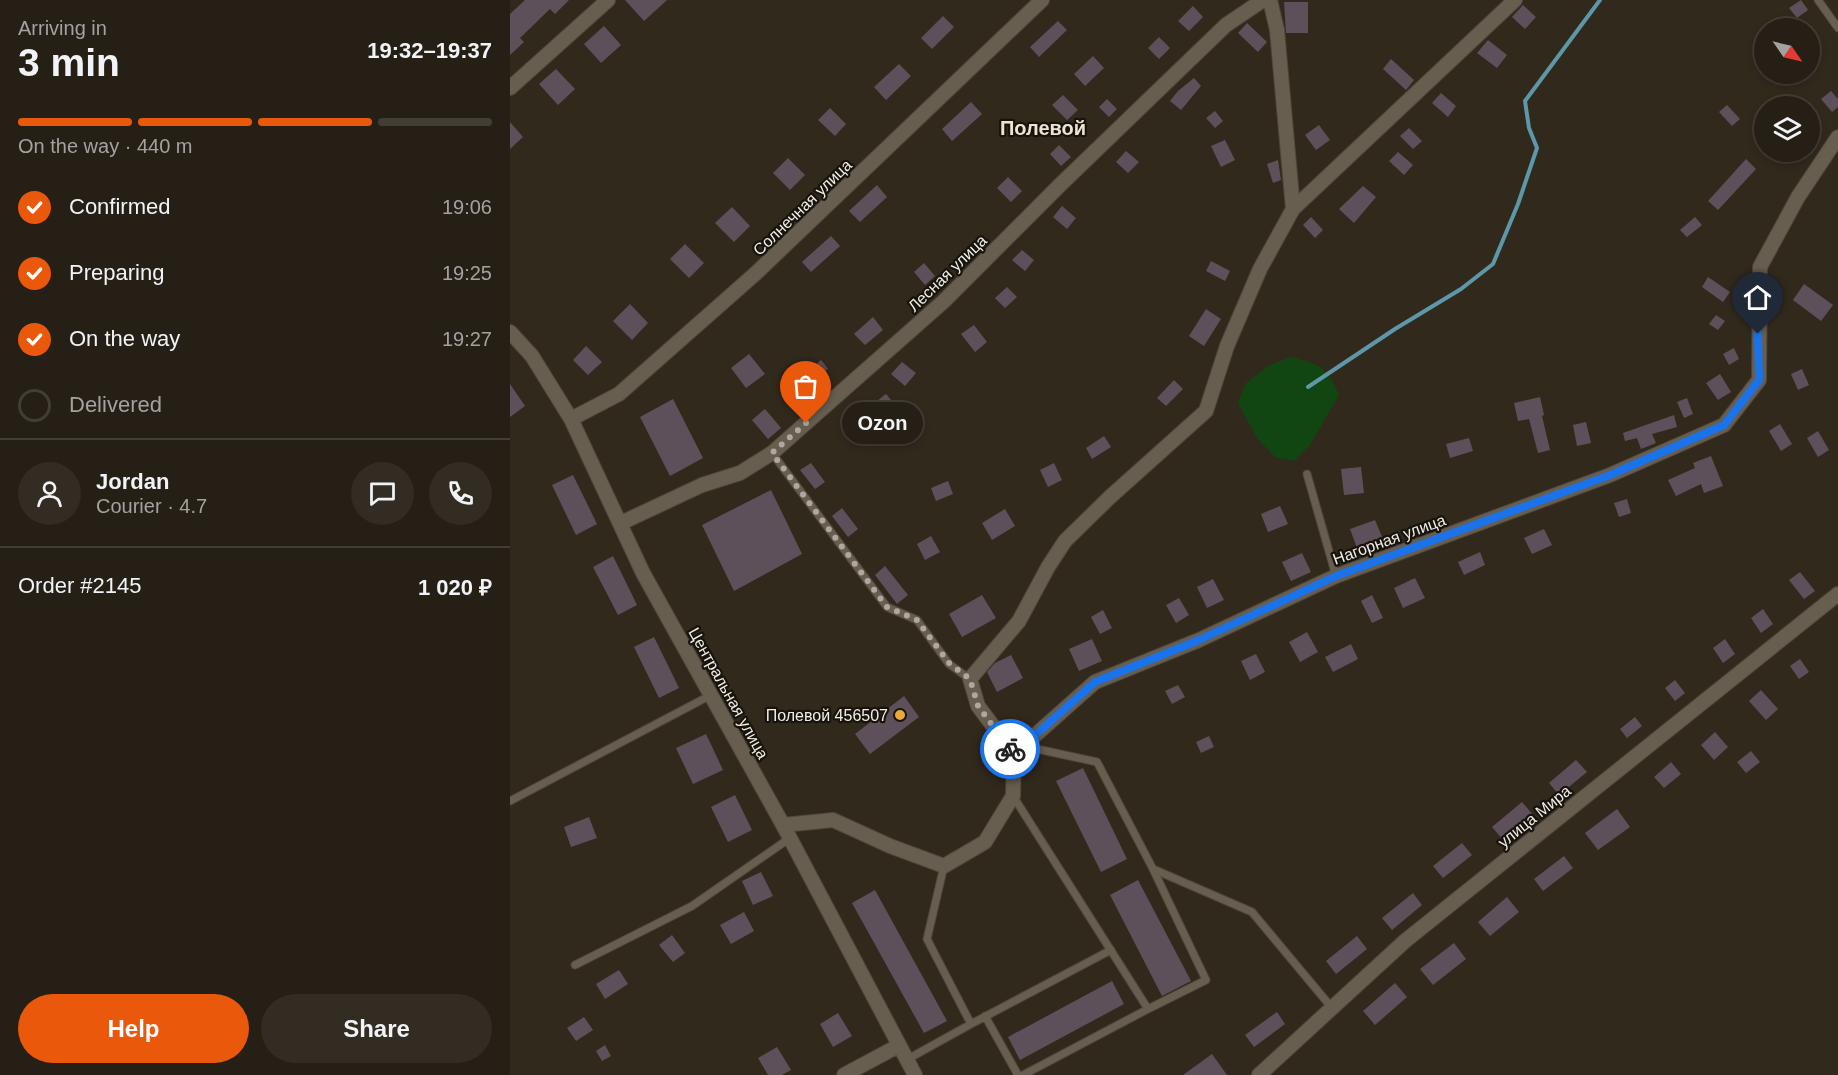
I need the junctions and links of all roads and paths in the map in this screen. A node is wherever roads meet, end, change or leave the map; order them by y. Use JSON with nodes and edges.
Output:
{"nodes":[{"id":1,"x":608,"y":0,"type":"edge"},
{"id":2,"x":1042,"y":0,"type":"edge"},
{"id":3,"x":1263,"y":0,"type":"edge"},
{"id":4,"x":1270,"y":0,"type":"edge"},
{"id":5,"x":1515,"y":0,"type":"edge"},
{"id":6,"x":1818,"y":0,"type":"edge"},
{"id":7,"x":1838,"y":28,"type":"edge"},
{"id":8,"x":510,"y":87,"type":"edge"},
{"id":9,"x":1836,"y":146,"type":"edge"},
{"id":10,"x":1293,"y":209,"type":"junction"},
{"id":11,"x":510,"y":332,"type":"edge"},
{"id":12,"x":571,"y":419,"type":"junction"},
{"id":13,"x":772,"y":453,"type":"junction"},
{"id":14,"x":1307,"y":474,"type":"dead end"},
{"id":15,"x":621,"y":523,"type":"junction"},
{"id":16,"x":1336,"y":576,"type":"junction"},
{"id":17,"x":1838,"y":594,"type":"edge"},
{"id":18,"x":970,"y":679,"type":"junction"},
{"id":19,"x":711,"y":695,"type":"junction"},
{"id":20,"x":1018,"y":750,"type":"junction"},
{"id":21,"x":1013,"y":796,"type":"junction"},
{"id":22,"x":510,"y":801,"type":"edge"},
{"id":23,"x":783,"y":825,"type":"junction"},
{"id":24,"x":790,"y":838,"type":"junction"},
{"id":25,"x":944,"y":866,"type":"junction"},
{"id":26,"x":1153,"y":869,"type":"junction"},
{"id":27,"x":1111,"y":950,"type":"junction"},
{"id":28,"x":575,"y":965,"type":"dead end"},
{"id":29,"x":1332,"y":1008,"type":"junction"},
{"id":30,"x":1148,"y":1009,"type":"junction"},
{"id":31,"x":986,"y":1016,"type":"junction"},
{"id":32,"x":971,"y":1024,"type":"junction"},
{"id":33,"x":898,"y":1046,"type":"junction"},
{"id":34,"x":906,"y":1060,"type":"junction"},
{"id":35,"x":844,"y":1075,"type":"edge"},
{"id":36,"x":915,"y":1075,"type":"edge"},
{"id":37,"x":1018,"y":1075,"type":"edge"},
{"id":38,"x":1023,"y":1075,"type":"edge"},
{"id":39,"x":1259,"y":1075,"type":"edge"}],
"edges":[{"from":1,"to":8,"type":"street"},
{"from":2,"to":12,"type":"street","name":"Солнечная улица"},
{"from":3,"to":13,"type":"street","name":"Лесная улица"},
{"from":4,"to":10,"type":"street"},
{"from":5,"to":10,"type":"street"},
{"from":6,"to":7,"type":"lane"},
{"from":9,"to":16,"type":"street","name":"Нагорная улица"},
{"from":10,"to":18,"type":"street"},
{"from":11,"to":12,"type":"street","name":"Центральная улица"},
{"from":12,"to":15,"type":"street","name":"Центральная улица"},
{"from":13,"to":15,"type":"street","name":"Лесная улица"},
{"from":13,"to":18,"type":"lane"},
{"from":14,"to":16,"type":"lane"},
{"from":15,"to":19,"type":"street","name":"Центральная улица"},
{"from":16,"to":20,"type":"street","name":"Нагорная улица"},
{"from":17,"to":29,"type":"street","name":"улица Мира"},
{"from":18,"to":20,"type":"street"},
{"from":19,"to":22,"type":"lane"},
{"from":19,"to":23,"type":"street","name":"Центральная улица"},
{"from":20,"to":21,"type":"street"},
{"from":20,"to":26,"type":"lane"},
{"from":21,"to":25,"type":"street"},
{"from":21,"to":27,"type":"lane"},
{"from":23,"to":24,"type":"street","name":"Центральная улица"},
{"from":23,"to":25,"type":"street"},
{"from":24,"to":28,"type":"lane"},
{"from":24,"to":33,"type":"street","name":"Центральная улица"},
{"from":25,"to":32,"type":"lane"},
{"from":26,"to":29,"type":"lane"},
{"from":26,"to":30,"type":"lane"},
{"from":27,"to":30,"type":"lane"},
{"from":27,"to":31,"type":"lane"},
{"from":29,"to":39,"type":"street","name":"улица Мира"},
{"from":30,"to":38,"type":"lane"},
{"from":31,"to":32,"type":"lane"},
{"from":31,"to":37,"type":"lane"},
{"from":32,"to":34,"type":"lane"},
{"from":33,"to":34,"type":"street","name":"Центральная улица"},
{"from":33,"to":35,"type":"street"},
{"from":34,"to":36,"type":"street","name":"Центральная улица"}]}
